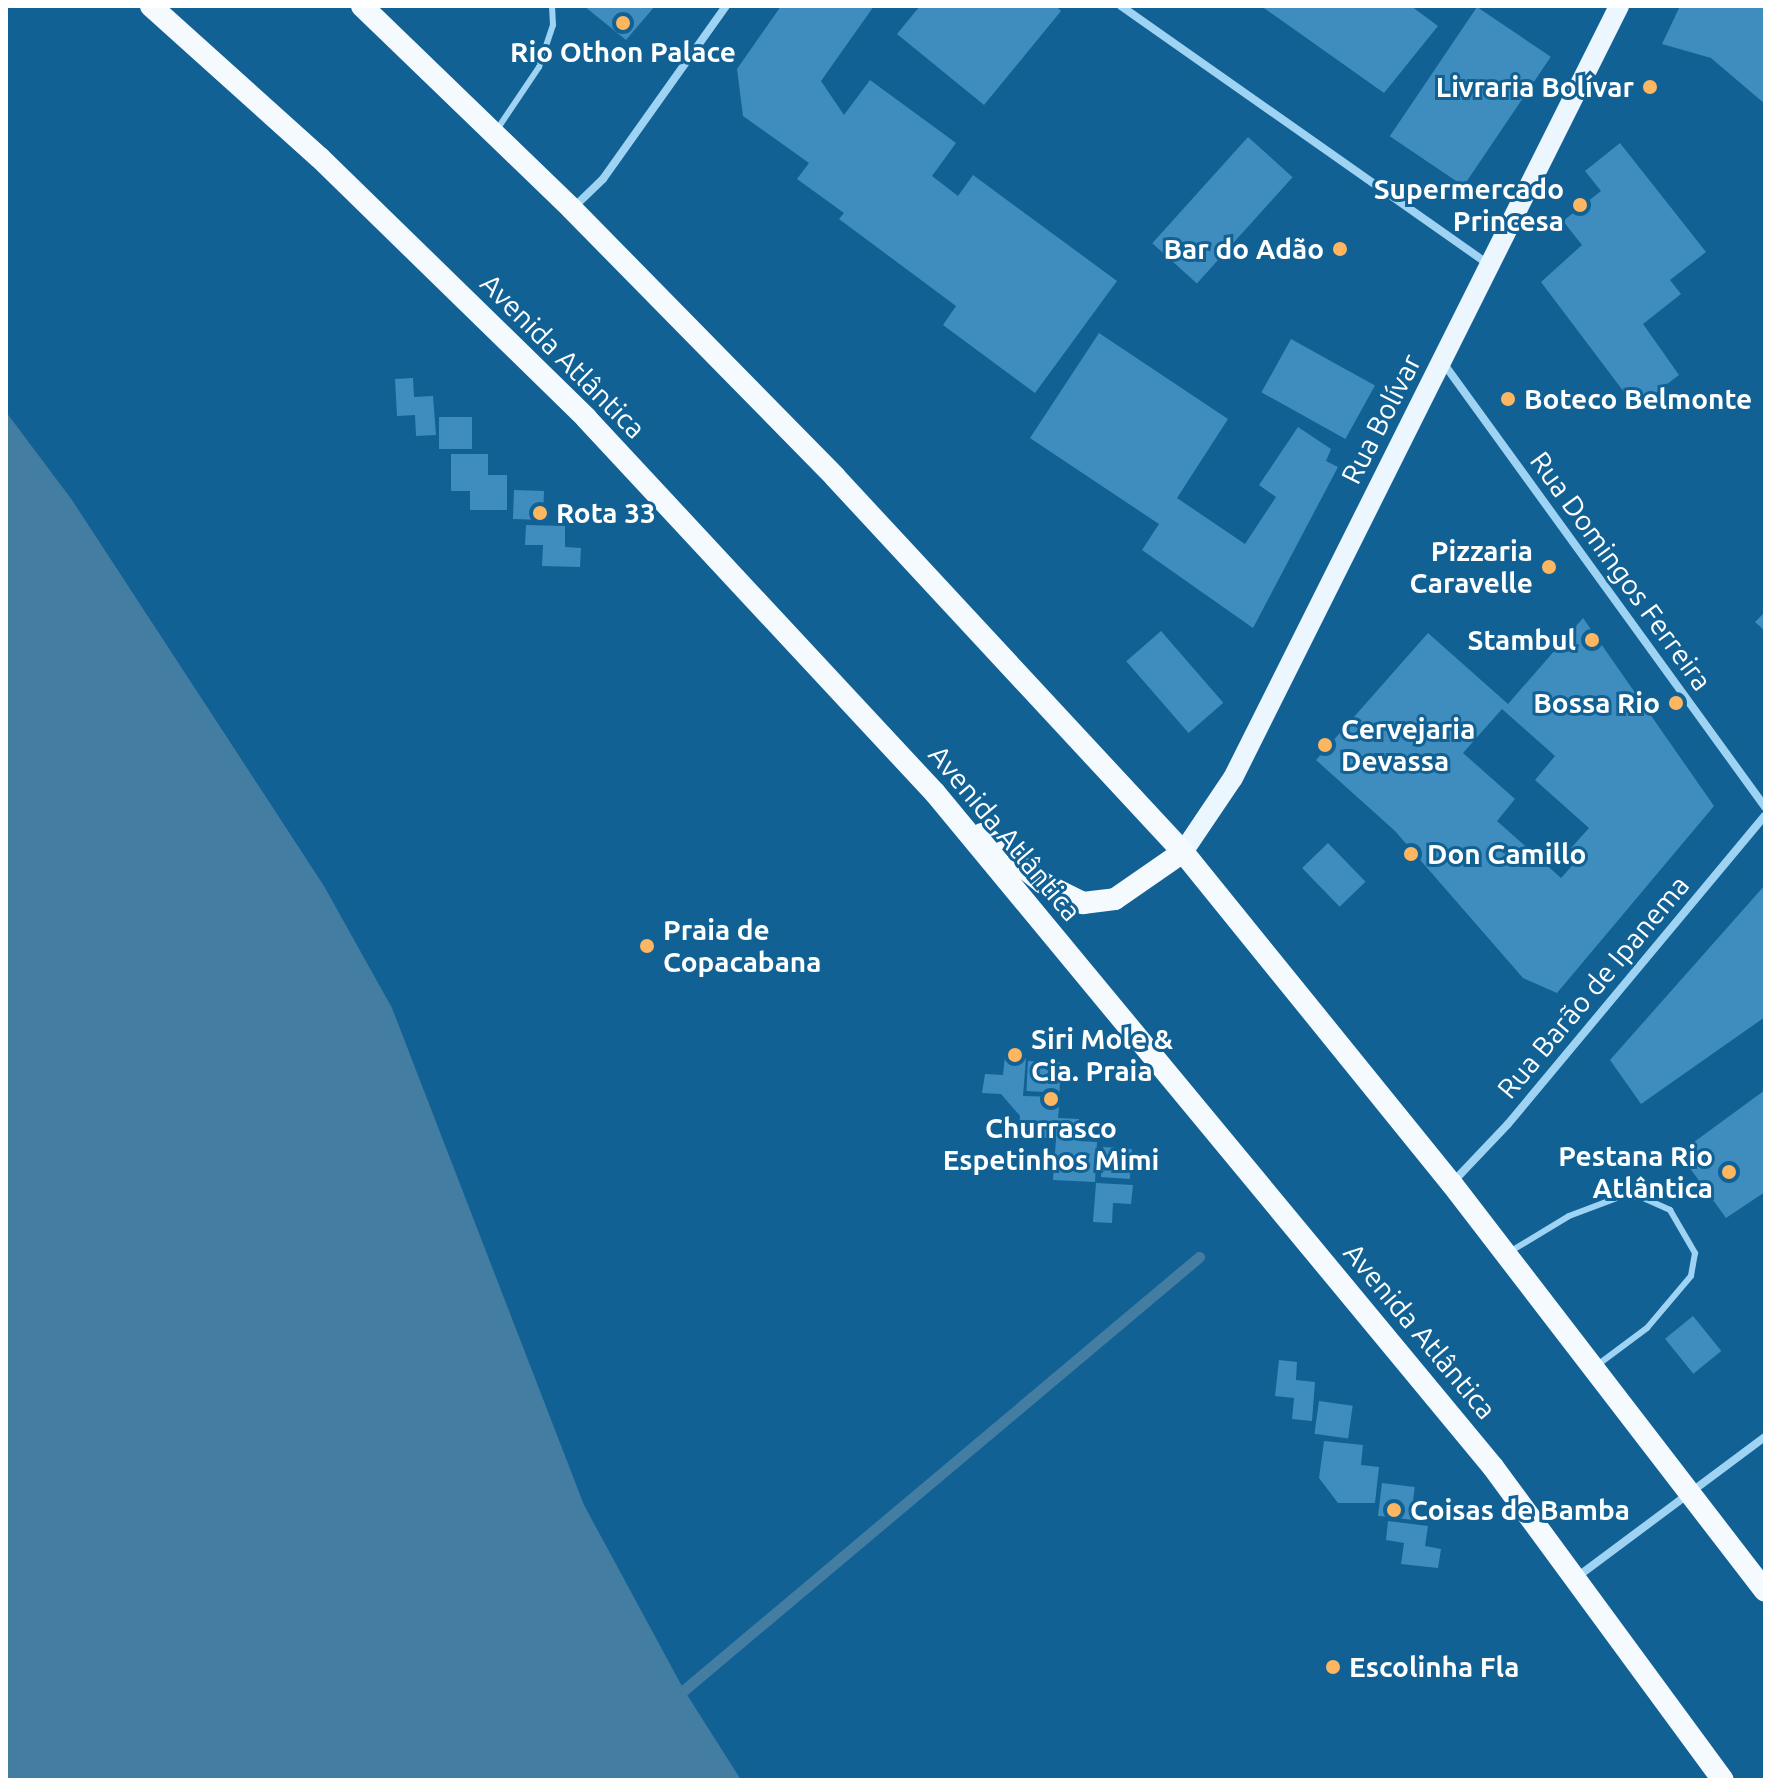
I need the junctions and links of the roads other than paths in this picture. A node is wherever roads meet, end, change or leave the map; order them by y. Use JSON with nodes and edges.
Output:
{"nodes":[{"id":1,"x":151,"y":6,"type":"edge"},
{"id":2,"x":362,"y":6,"type":"edge"},
{"id":3,"x":552,"y":6,"type":"edge"},
{"id":4,"x":726,"y":6,"type":"edge"},
{"id":5,"x":1121,"y":6,"type":"edge"},
{"id":6,"x":1619,"y":6,"type":"edge"},
{"id":7,"x":494,"y":134,"type":"junction"},
{"id":8,"x":572,"y":209,"type":"junction"},
{"id":9,"x":1489,"y":266,"type":"junction"},
{"id":10,"x":1441,"y":361,"type":"junction"},
{"id":11,"x":935,"y":793,"type":"junction"},
{"id":12,"x":1765,"y":807,"type":"edge"},
{"id":13,"x":1765,"y":816,"type":"edge"},
{"id":14,"x":1183,"y":852,"type":"junction"},
{"id":15,"x":1452,"y":1184,"type":"junction"},
{"id":16,"x":1506,"y":1254,"type":"junction"},
{"id":17,"x":1594,"y":1368,"type":"junction"},
{"id":18,"x":1765,"y":1437,"type":"edge"},
{"id":19,"x":1691,"y":1490,"type":"junction"},
{"id":20,"x":1576,"y":1577,"type":"junction"},
{"id":21,"x":1765,"y":1591,"type":"edge"},
{"id":22,"x":1725,"y":1777,"type":"edge"}],
"edges":[{"from":1,"to":11,"type":"highway","name":"Avenida Atlântica"},
{"from":2,"to":7,"type":"highway"},
{"from":3,"to":7,"type":"lane"},
{"from":4,"to":8,"type":"street"},
{"from":5,"to":9,"type":"street"},
{"from":6,"to":9,"type":"main road","name":"Rua Bolívar"},
{"from":7,"to":8,"type":"highway"},
{"from":8,"to":14,"type":"highway"},
{"from":9,"to":10,"type":"main road","name":"Rua Bolívar"},
{"from":10,"to":12,"type":"street","name":"Rua Domingos Ferreira"},
{"from":10,"to":14,"type":"main road","name":"Rua Bolívar"},
{"from":11,"to":14,"type":"highway"},
{"from":11,"to":20,"type":"highway","name":"Avenida Atlântica"},
{"from":13,"to":15,"type":"street","name":"Rua Barão de Ipanema"},
{"from":14,"to":15,"type":"highway"},
{"from":15,"to":16,"type":"highway"},
{"from":16,"to":17,"type":"highway"},
{"from":16,"to":17,"type":"lane"},
{"from":17,"to":19,"type":"highway"},
{"from":18,"to":19,"type":"street"},
{"from":19,"to":20,"type":"street"},
{"from":19,"to":21,"type":"highway"},
{"from":20,"to":22,"type":"highway","name":"Avenida Atlântica"}]}
